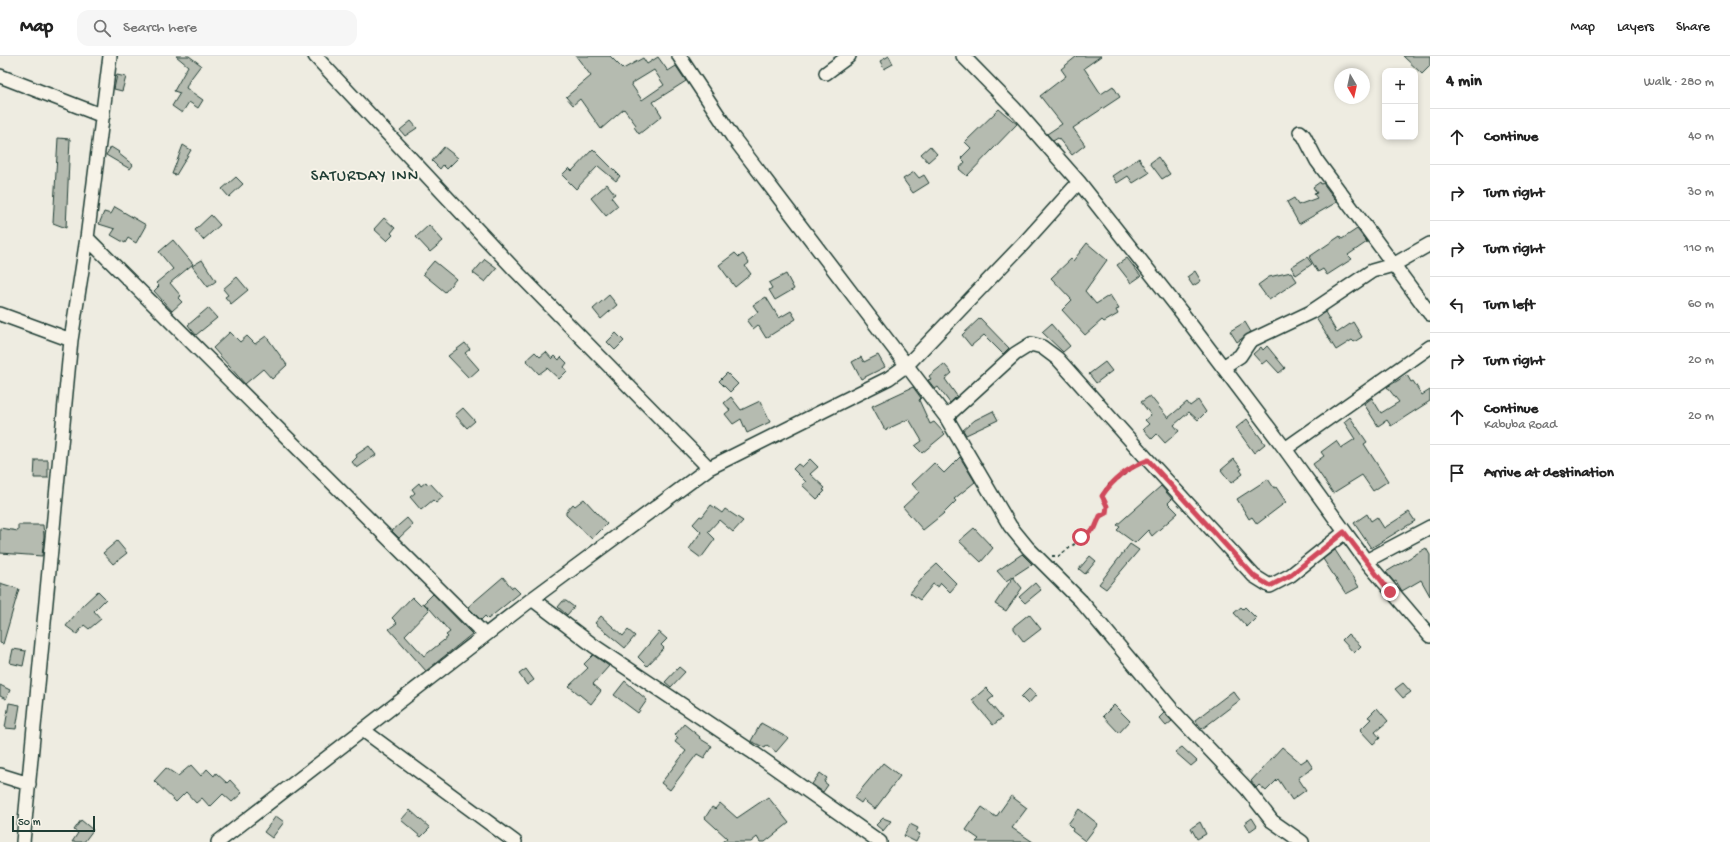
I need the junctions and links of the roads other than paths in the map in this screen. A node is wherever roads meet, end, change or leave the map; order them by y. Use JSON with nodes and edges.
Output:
{"nodes":[{"id":1,"x":110,"y":56,"type":"edge"},
{"id":2,"x":315,"y":56,"type":"edge"},
{"id":3,"x":679,"y":56,"type":"edge"},
{"id":4,"x":849,"y":56,"type":"edge"},
{"id":5,"x":963,"y":56,"type":"edge"},
{"id":6,"x":826,"y":73,"type":"dead end"},
{"id":7,"x":0,"y":76,"type":"edge"},
{"id":8,"x":103,"y":116,"type":"junction"},
{"id":9,"x":1300,"y":132,"type":"dead end"},
{"id":10,"x":1079,"y":182,"type":"junction"},
{"id":11,"x":87,"y":238,"type":"junction"},
{"id":12,"x":1430,"y":244,"type":"edge"},
{"id":13,"x":1393,"y":265,"type":"junction"},
{"id":14,"x":0,"y":314,"type":"edge"},
{"id":15,"x":1430,"y":314,"type":"edge"},
{"id":16,"x":71,"y":340,"type":"junction"},
{"id":17,"x":1430,"y":347,"type":"edge"},
{"id":18,"x":907,"y":365,"type":"junction"},
{"id":19,"x":1223,"y":367,"type":"junction"},
{"id":20,"x":946,"y":417,"type":"junction"},
{"id":21,"x":1284,"y":449,"type":"junction"},
{"id":22,"x":709,"y":468,"type":"junction"},
{"id":23,"x":1430,"y":527,"type":"edge"},
{"id":24,"x":1344,"y":532,"type":"junction"},
{"id":25,"x":1366,"y":561,"type":"junction"},
{"id":26,"x":532,"y":600,"type":"junction"},
{"id":27,"x":485,"y":635,"type":"junction"},
{"id":28,"x":1430,"y":636,"type":"edge"},
{"id":29,"x":363,"y":730,"type":"junction"},
{"id":30,"x":0,"y":775,"type":"edge"},
{"id":31,"x":29,"y":784,"type":"junction"},
{"id":32,"x":23,"y":842,"type":"edge"},
{"id":33,"x":218,"y":842,"type":"edge"},
{"id":34,"x":515,"y":842,"type":"edge"},
{"id":35,"x":880,"y":842,"type":"edge"},
{"id":36,"x":1302,"y":842,"type":"edge"}],
"edges":[{"from":1,"to":8,"type":"street"},
{"from":2,"to":22,"type":"street"},
{"from":3,"to":18,"type":"street"},
{"from":4,"to":6,"type":"street"},
{"from":5,"to":10,"type":"street"},
{"from":7,"to":8,"type":"street"},
{"from":8,"to":11,"type":"street"},
{"from":9,"to":13,"type":"street"},
{"from":10,"to":18,"type":"street"},
{"from":10,"to":19,"type":"street"},
{"from":11,"to":16,"type":"street"},
{"from":11,"to":27,"type":"street"},
{"from":12,"to":13,"type":"street"},
{"from":13,"to":15,"type":"street"},
{"from":13,"to":19,"type":"street"},
{"from":14,"to":16,"type":"street"},
{"from":16,"to":31,"type":"street"},
{"from":17,"to":21,"type":"street"},
{"from":18,"to":20,"type":"street"},
{"from":18,"to":22,"type":"street"},
{"from":19,"to":21,"type":"street"},
{"from":20,"to":24,"type":"street"},
{"from":20,"to":36,"type":"street"},
{"from":21,"to":24,"type":"street"},
{"from":22,"to":26,"type":"street"},
{"from":23,"to":25,"type":"street"},
{"from":24,"to":25,"type":"street"},
{"from":25,"to":28,"type":"street"},
{"from":26,"to":27,"type":"street"},
{"from":26,"to":35,"type":"street"},
{"from":27,"to":29,"type":"street"},
{"from":29,"to":33,"type":"street"},
{"from":29,"to":34,"type":"street"},
{"from":30,"to":31,"type":"street"},
{"from":31,"to":32,"type":"street"}]}
